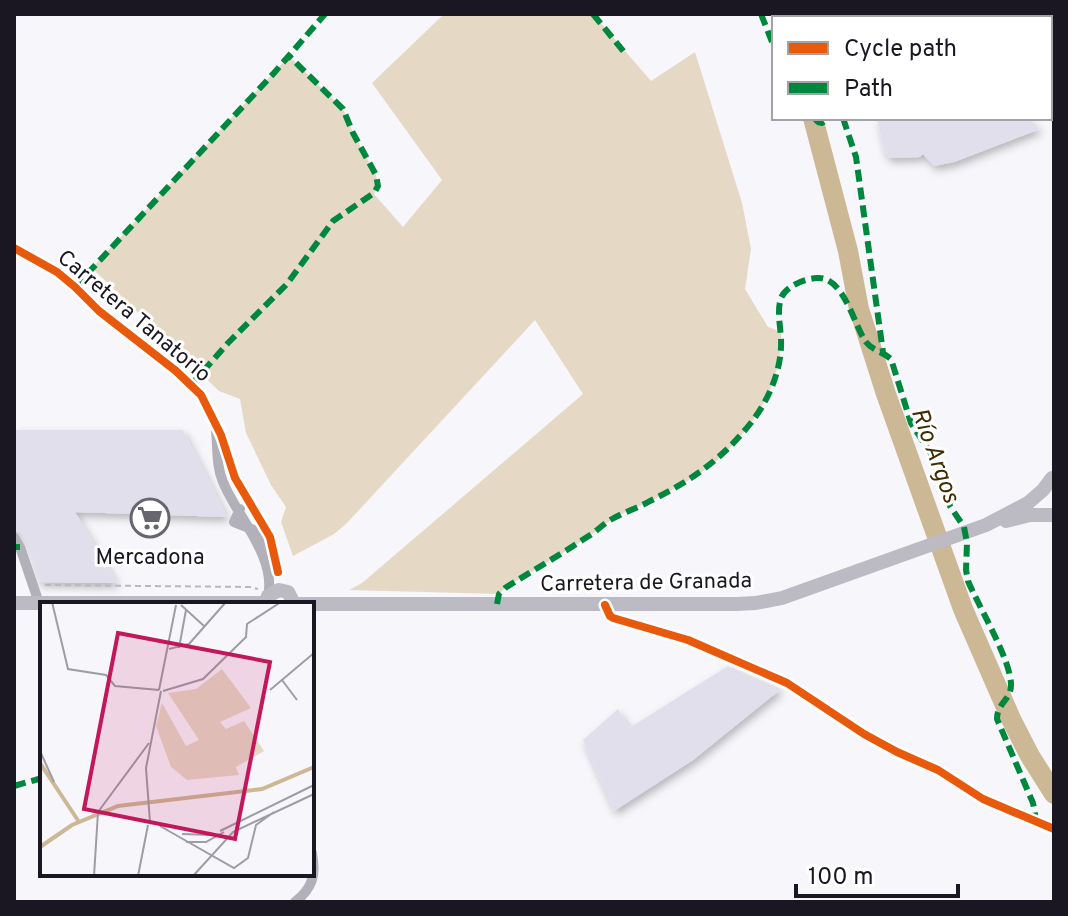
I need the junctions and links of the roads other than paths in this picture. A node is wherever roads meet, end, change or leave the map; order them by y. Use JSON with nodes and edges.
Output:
{"nodes":[{"id":1,"x":14,"y":248,"type":"edge"},
{"id":2,"x":216,"y":426,"type":"junction"},
{"id":3,"x":226,"y":452,"type":"junction"},
{"id":4,"x":1053,"y":476,"type":"edge"},
{"id":5,"x":1054,"y":505,"type":"edge"},
{"id":6,"x":240,"y":512,"type":"junction"},
{"id":7,"x":1054,"y":515,"type":"edge"},
{"id":8,"x":986,"y":525,"type":"junction"},
{"id":9,"x":248,"y":526,"type":"junction"},
{"id":10,"x":14,"y":537,"type":"edge"},
{"id":11,"x":278,"y":572,"type":"junction"},
{"id":12,"x":264,"y":598,"type":"edge"},
{"id":13,"x":292,"y":600,"type":"edge"},
{"id":14,"x":84,"y":602,"type":"edge"},
{"id":15,"x":14,"y":603,"type":"edge"},
{"id":16,"x":39,"y":603,"type":"joint"},
{"id":17,"x":605,"y":605,"type":"junction"},
{"id":18,"x":1054,"y":829,"type":"edge"},
{"id":19,"x":314,"y":876,"type":"edge"},
{"id":20,"x":295,"y":902,"type":"edge"}],
"edges":[{"from":1,"to":2,"type":"street","name":"Carretera Tanatorio"},
{"from":2,"to":3,"type":"street","name":"Carretera Tanatorio"},
{"from":2,"to":6,"type":"street"},
{"from":3,"to":6,"type":"street"},
{"from":3,"to":11,"type":"street"},
{"from":4,"to":5,"type":"main road"},
{"from":4,"to":8,"type":"main road","name":"Carretera de Granada"},
{"from":6,"to":9,"type":"street"},
{"from":7,"to":8,"type":"main road","name":"Carretera de Granada"},
{"from":8,"to":17,"type":"main road","name":"Carretera de Granada"},
{"from":9,"to":11,"type":"street"},
{"from":9,"to":12,"type":"street"},
{"from":10,"to":16,"type":"street"},
{"from":11,"to":13,"type":"street"},
{"from":12,"to":13,"type":"main road","name":"Carretera de Granada"},
{"from":12,"to":14,"type":"main road","name":"Carretera de Granada"},
{"from":13,"to":17,"type":"main road","name":"Carretera de Granada"},
{"from":15,"to":16,"type":"main road","name":"Carretera de Granada"},
{"from":17,"to":18,"type":"street"},
{"from":19,"to":20,"type":"street"}]}
